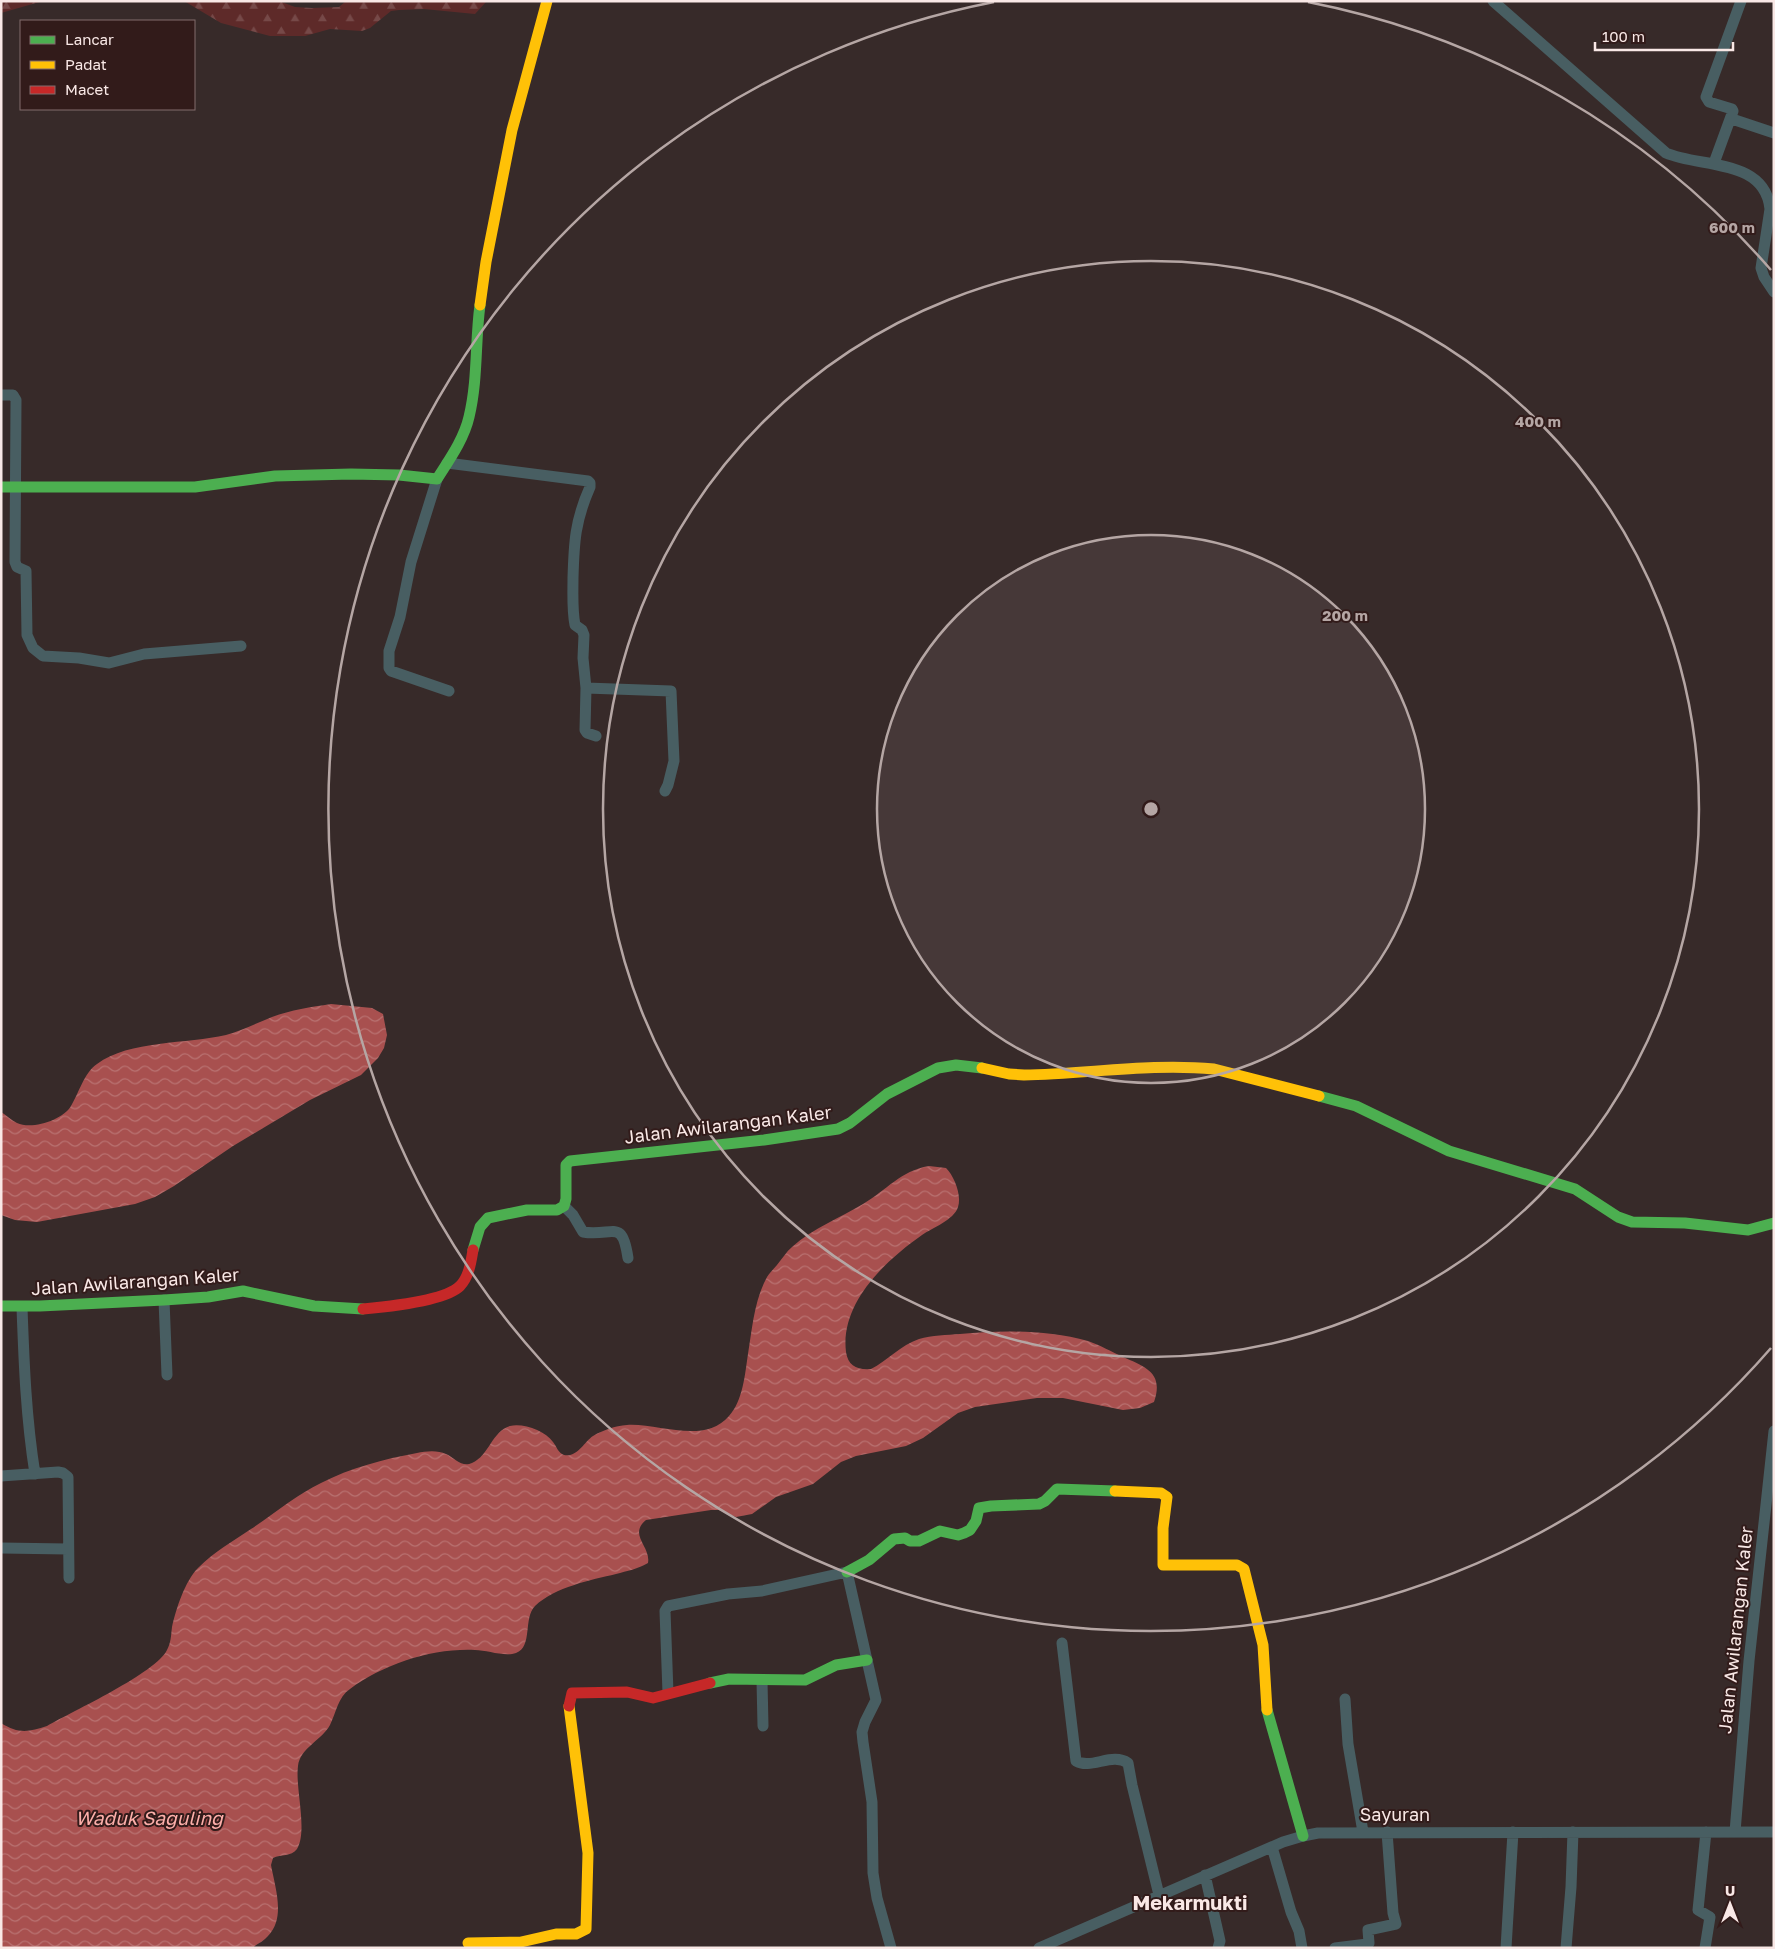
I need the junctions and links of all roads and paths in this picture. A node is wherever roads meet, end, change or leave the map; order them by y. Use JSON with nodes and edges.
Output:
{"nodes":[{"id":1,"x":547,"y":1,"type":"edge"},
{"id":2,"x":1493,"y":1,"type":"edge"},
{"id":3,"x":1741,"y":1,"type":"edge"},
{"id":4,"x":1732,"y":119,"type":"junction"},
{"id":5,"x":1774,"y":133,"type":"edge"},
{"id":6,"x":1714,"y":163,"type":"junction"},
{"id":7,"x":1774,"y":292,"type":"edge"},
{"id":8,"x":1,"y":395,"type":"edge"},
{"id":9,"x":447,"y":463,"type":"junction"},
{"id":10,"x":438,"y":479,"type":"junction"},
{"id":11,"x":1,"y":487,"type":"edge"},
{"id":12,"x":16,"y":488,"type":"junction"},
{"id":13,"x":241,"y":646,"type":"dead end"},
{"id":14,"x":586,"y":688,"type":"junction"},
{"id":15,"x":449,"y":690,"type":"dead end"},
{"id":16,"x":596,"y":736,"type":"dead end"},
{"id":17,"x":665,"y":790,"type":"dead end"},
{"id":18,"x":564,"y":1206,"type":"junction"},
{"id":19,"x":1774,"y":1223,"type":"edge"},
{"id":20,"x":628,"y":1258,"type":"dead end"},
{"id":21,"x":164,"y":1300,"type":"junction"},
{"id":22,"x":1,"y":1306,"type":"edge"},
{"id":23,"x":22,"y":1307,"type":"junction"},
{"id":24,"x":167,"y":1375,"type":"dead end"},
{"id":25,"x":1774,"y":1431,"type":"edge"},
{"id":26,"x":35,"y":1474,"type":"junction"},
{"id":27,"x":1,"y":1476,"type":"edge"},
{"id":28,"x":1,"y":1548,"type":"edge"},
{"id":29,"x":68,"y":1549,"type":"junction"},
{"id":30,"x":847,"y":1572,"type":"junction"},
{"id":31,"x":69,"y":1578,"type":"dead end"},
{"id":32,"x":1062,"y":1643,"type":"dead end"},
{"id":33,"x":868,"y":1660,"type":"junction"},
{"id":34,"x":762,"y":1681,"type":"junction"},
{"id":35,"x":668,"y":1693,"type":"junction"},
{"id":36,"x":1345,"y":1699,"type":"dead end"},
{"id":37,"x":763,"y":1726,"type":"dead end"},
{"id":38,"x":1363,"y":1832,"type":"junction"},
{"id":39,"x":1386,"y":1832,"type":"junction"},
{"id":40,"x":1513,"y":1832,"type":"junction"},
{"id":41,"x":1572,"y":1832,"type":"junction"},
{"id":42,"x":1706,"y":1832,"type":"junction"},
{"id":43,"x":1735,"y":1832,"type":"junction"},
{"id":44,"x":1774,"y":1832,"type":"edge"},
{"id":45,"x":1303,"y":1836,"type":"junction"},
{"id":46,"x":1272,"y":1847,"type":"junction"},
{"id":47,"x":1205,"y":1875,"type":"junction"},
{"id":48,"x":1159,"y":1895,"type":"junction"},
{"id":49,"x":468,"y":1943,"type":"dead end"},
{"id":50,"x":891,"y":1948,"type":"edge"},
{"id":51,"x":1039,"y":1948,"type":"edge"},
{"id":52,"x":1218,"y":1948,"type":"edge"},
{"id":53,"x":1302,"y":1948,"type":"edge"},
{"id":54,"x":1335,"y":1948,"type":"edge"},
{"id":55,"x":1506,"y":1948,"type":"edge"},
{"id":56,"x":1566,"y":1948,"type":"edge"},
{"id":57,"x":1705,"y":1948,"type":"edge"}],
"edges":[{"from":1,"to":9,"type":"street"},
{"from":2,"to":6,"type":"street"},
{"from":3,"to":4,"type":"street"},
{"from":4,"to":5,"type":"street"},
{"from":4,"to":6,"type":"street"},
{"from":6,"to":7,"type":"street"},
{"from":8,"to":12,"type":"street"},
{"from":9,"to":10,"type":"street"},
{"from":9,"to":14,"type":"street"},
{"from":10,"to":12,"type":"street"},
{"from":10,"to":15,"type":"street"},
{"from":11,"to":12,"type":"street"},
{"from":12,"to":13,"type":"street"},
{"from":14,"to":16,"type":"street"},
{"from":14,"to":17,"type":"street"},
{"from":18,"to":19,"type":"street","name":"Jalan Awilarangan Kaler"},
{"from":18,"to":20,"type":"street"},
{"from":18,"to":21,"type":"street","name":"Jalan Awilarangan Kaler"},
{"from":21,"to":23,"type":"street","name":"Jalan Awilarangan Kaler"},
{"from":21,"to":24,"type":"street"},
{"from":22,"to":23,"type":"street","name":"Jalan Awilarangan Kaler"},
{"from":23,"to":26,"type":"street"},
{"from":25,"to":43,"type":"street","name":"Jalan Awilarangan Kaler"},
{"from":26,"to":27,"type":"street"},
{"from":26,"to":29,"type":"street"},
{"from":28,"to":29,"type":"street"},
{"from":29,"to":31,"type":"street"},
{"from":30,"to":33,"type":"street"},
{"from":30,"to":35,"type":"street"},
{"from":30,"to":45,"type":"street"},
{"from":32,"to":48,"type":"street"},
{"from":33,"to":34,"type":"street"},
{"from":33,"to":50,"type":"street"},
{"from":34,"to":35,"type":"street"},
{"from":34,"to":37,"type":"street"},
{"from":35,"to":49,"type":"street"},
{"from":36,"to":38,"type":"street"},
{"from":38,"to":39,"type":"street","name":"Sayuran"},
{"from":38,"to":45,"type":"street","name":"Sayuran"},
{"from":39,"to":40,"type":"street","name":"Sayuran"},
{"from":39,"to":54,"type":"street"},
{"from":40,"to":41,"type":"street","name":"Sayuran"},
{"from":40,"to":55,"type":"street"},
{"from":41,"to":42,"type":"street","name":"Sayuran"},
{"from":41,"to":56,"type":"street"},
{"from":42,"to":43,"type":"street","name":"Sayuran"},
{"from":42,"to":57,"type":"street"},
{"from":43,"to":44,"type":"street","name":"Sayuran"},
{"from":45,"to":46,"type":"street","name":"Sayuran"},
{"from":46,"to":47,"type":"street","name":"Sayuran"},
{"from":46,"to":53,"type":"street"},
{"from":47,"to":48,"type":"street","name":"Sayuran"},
{"from":47,"to":52,"type":"street"},
{"from":48,"to":51,"type":"street","name":"Sayuran"}]}
